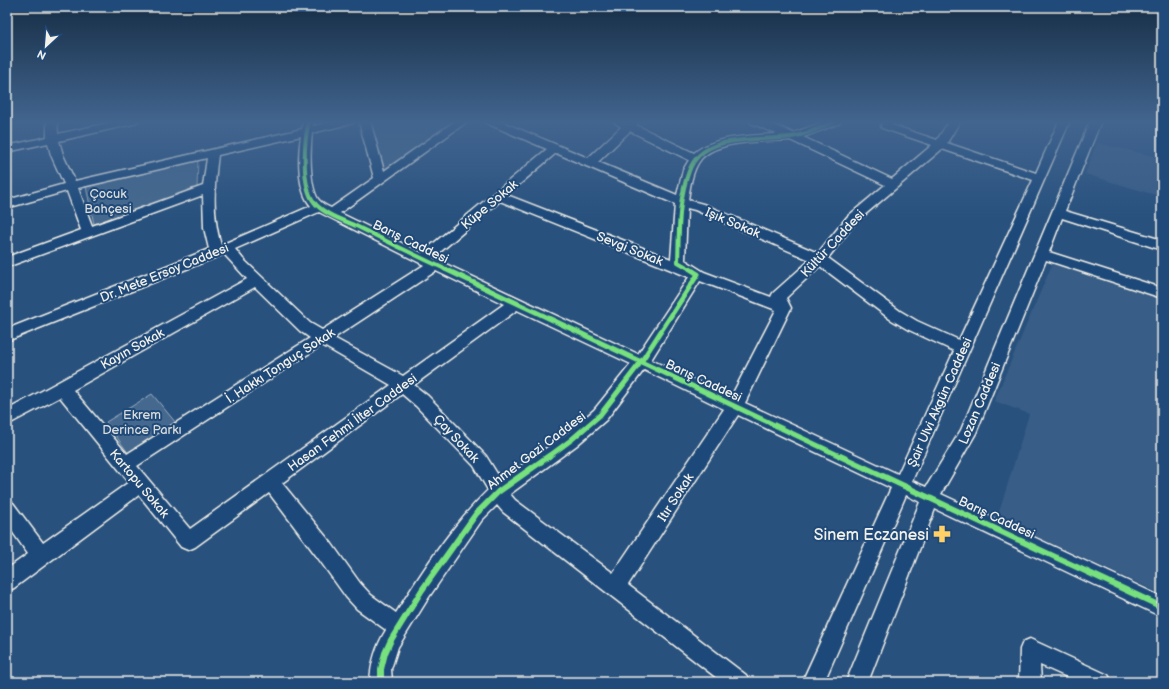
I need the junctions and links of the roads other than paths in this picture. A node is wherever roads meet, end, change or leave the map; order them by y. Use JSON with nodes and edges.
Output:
{"nodes":[{"id":1,"x":56,"y":153,"type":"edge"},
{"id":2,"x":213,"y":153,"type":"joint"},
{"id":3,"x":307,"y":153,"type":"edge"},
{"id":4,"x":373,"y":153,"type":"edge"},
{"id":5,"x":418,"y":153,"type":"edge"},
{"id":6,"x":549,"y":153,"type":"edge"},
{"id":7,"x":564,"y":153,"type":"edge"},
{"id":8,"x":600,"y":153,"type":"edge"},
{"id":9,"x":686,"y":153,"type":"edge"},
{"id":10,"x":701,"y":153,"type":"edge"},
{"id":11,"x":827,"y":153,"type":"edge"},
{"id":12,"x":929,"y":153,"type":"edge"},
{"id":13,"x":964,"y":153,"type":"edge"},
{"id":14,"x":1051,"y":153,"type":"edge"},
{"id":15,"x":1083,"y":153,"type":"edge"},
{"id":16,"x":695,"y":158,"type":"junction"},
{"id":17,"x":589,"y":164,"type":"junction"},
{"id":18,"x":1040,"y":178,"type":"junction"},
{"id":19,"x":380,"y":180,"type":"junction"},
{"id":20,"x":892,"y":184,"type":"junction"},
{"id":21,"x":71,"y":186,"type":"junction"},
{"id":22,"x":209,"y":188,"type":"junction"},
{"id":23,"x":499,"y":196,"type":"junction"},
{"id":24,"x":681,"y":202,"type":"junction"},
{"id":25,"x":7,"y":204,"type":"edge"},
{"id":26,"x":325,"y":211,"type":"junction"},
{"id":27,"x":1059,"y":213,"type":"junction"},
{"id":28,"x":88,"y":232,"type":"junction"},
{"id":29,"x":1162,"y":245,"type":"edge"},
{"id":30,"x":221,"y":249,"type":"junction"},
{"id":31,"x":1041,"y":254,"type":"junction"},
{"id":32,"x":820,"y":259,"type":"junction"},
{"id":33,"x":7,"y":262,"type":"edge"},
{"id":34,"x":430,"y":262,"type":"junction"},
{"id":35,"x":698,"y":274,"type":"junction"},
{"id":36,"x":257,"y":280,"type":"junction"},
{"id":37,"x":1162,"y":293,"type":"edge"},
{"id":38,"x":516,"y":303,"type":"junction"},
{"id":39,"x":784,"y":308,"type":"junction"},
{"id":40,"x":7,"y":335,"type":"edge"},
{"id":41,"x":322,"y":338,"type":"junction"},
{"id":42,"x":963,"y":348,"type":"junction"},
{"id":43,"x":641,"y":362,"type":"junction"},
{"id":44,"x":404,"y":385,"type":"junction"},
{"id":45,"x":61,"y":387,"type":"junction"},
{"id":46,"x":735,"y":406,"type":"junction"},
{"id":47,"x":7,"y":418,"type":"edge"},
{"id":48,"x":125,"y":465,"type":"junction"},
{"id":49,"x":271,"y":482,"type":"junction"},
{"id":50,"x":141,"y":484,"type":"junction"},
{"id":51,"x":902,"y":485,"type":"junction"},
{"id":52,"x":498,"y":492,"type":"junction"},
{"id":53,"x":930,"y":498,"type":"junction"},
{"id":54,"x":7,"y":510,"type":"edge"},
{"id":55,"x":188,"y":541,"type":"joint"},
{"id":56,"x":41,"y":556,"type":"junction"},
{"id":57,"x":7,"y":580,"type":"edge"},
{"id":58,"x":615,"y":588,"type":"junction"},
{"id":59,"x":1162,"y":608,"type":"edge"},
{"id":60,"x":398,"y":627,"type":"junction"},
{"id":61,"x":380,"y":682,"type":"edge"},
{"id":62,"x":739,"y":682,"type":"edge"},
{"id":63,"x":813,"y":682,"type":"edge"},
{"id":64,"x":857,"y":682,"type":"edge"},
{"id":65,"x":1030,"y":682,"type":"edge"},
{"id":66,"x":1101,"y":682,"type":"edge"}],
"edges":[{"from":1,"to":21,"type":"street"},
{"from":2,"to":21,"type":"street"},
{"from":2,"to":22,"type":"street"},
{"from":3,"to":26,"type":"street"},
{"from":4,"to":19,"type":"street"},
{"from":5,"to":19,"type":"street","name":"Dr. Mete Ersoy Caddesi"},
{"from":6,"to":23,"type":"street","name":"Küpe Sokak"},
{"from":7,"to":17,"type":"street","name":"Işık Sokak"},
{"from":8,"to":17,"type":"street"},
{"from":9,"to":16,"type":"street"},
{"from":10,"to":16,"type":"street"},
{"from":11,"to":20,"type":"street"},
{"from":12,"to":20,"type":"street","name":"Kültür Caddesi"},
{"from":13,"to":18,"type":"street"},
{"from":14,"to":18,"type":"street","name":"Şair Ulvi Akgün Caddesi"},
{"from":15,"to":27,"type":"street","name":"Lozan Caddesi"},
{"from":16,"to":24,"type":"street"},
{"from":17,"to":24,"type":"street","name":"Işık Sokak"},
{"from":18,"to":42,"type":"street","name":"Şair Ulvi Akgün Caddesi"},
{"from":19,"to":26,"type":"street","name":"Dr. Mete Ersoy Caddesi"},
{"from":20,"to":32,"type":"street","name":"Kültür Caddesi"},
{"from":21,"to":25,"type":"street"},
{"from":21,"to":28,"type":"street"},
{"from":22,"to":28,"type":"street"},
{"from":22,"to":30,"type":"street"},
{"from":23,"to":34,"type":"street","name":"Küpe Sokak"},
{"from":23,"to":35,"type":"street","name":"Sevgi Sokak"},
{"from":24,"to":32,"type":"street","name":"Işık Sokak"},
{"from":24,"to":35,"type":"street"},
{"from":26,"to":30,"type":"street","name":"Dr. Mete Ersoy Caddesi"},
{"from":26,"to":34,"type":"street","name":"Barış Caddesi"},
{"from":27,"to":29,"type":"street"},
{"from":27,"to":31,"type":"street","name":"Lozan Caddesi"},
{"from":28,"to":33,"type":"street"},
{"from":30,"to":36,"type":"street","name":"Çay Sokak"},
{"from":30,"to":40,"type":"street","name":"Dr. Mete Ersoy Caddesi"},
{"from":31,"to":37,"type":"street"},
{"from":31,"to":53,"type":"street","name":"Lozan Caddesi"},
{"from":32,"to":39,"type":"street","name":"Kültür Caddesi"},
{"from":32,"to":42,"type":"street","name":"Işık Sokak"},
{"from":34,"to":38,"type":"street","name":"Barış Caddesi"},
{"from":34,"to":41,"type":"street","name":"İ. Hakkı Tonguç Sokak"},
{"from":35,"to":39,"type":"street","name":"Sevgi Sokak"},
{"from":35,"to":43,"type":"street","name":"Ahmet Gazi Caddesi"},
{"from":36,"to":41,"type":"street","name":"Çay Sokak"},
{"from":36,"to":45,"type":"street","name":"Kayın Sokak"},
{"from":38,"to":43,"type":"street","name":"Barış Caddesi"},
{"from":38,"to":44,"type":"street","name":"Hasan Fehmi İlter Caddesi"},
{"from":39,"to":46,"type":"street","name":"Kültür Caddesi"},
{"from":41,"to":44,"type":"street","name":"Çay Sokak"},
{"from":41,"to":48,"type":"street","name":"İ. Hakkı Tonguç Sokak"},
{"from":42,"to":51,"type":"street","name":"Şair Ulvi Akgün Caddesi"},
{"from":43,"to":46,"type":"street","name":"Barış Caddesi"},
{"from":43,"to":52,"type":"street","name":"Ahmet Gazi Caddesi"},
{"from":44,"to":49,"type":"street","name":"Hasan Fehmi İlter Caddesi"},
{"from":44,"to":52,"type":"street","name":"Çay Sokak"},
{"from":45,"to":47,"type":"street","name":"Kayın Sokak"},
{"from":45,"to":48,"type":"street","name":"Kartopu Sokak"},
{"from":46,"to":51,"type":"street","name":"Barış Caddesi"},
{"from":46,"to":58,"type":"street","name":"Itır Sokak"},
{"from":48,"to":50,"type":"street","name":"Kartopu Sokak"},
{"from":49,"to":55,"type":"street","name":"Hasan Fehmi İlter Caddesi"},
{"from":49,"to":60,"type":"street"},
{"from":50,"to":55,"type":"street","name":"Kartopu Sokak"},
{"from":50,"to":56,"type":"street"},
{"from":51,"to":53,"type":"street","name":"Barış Caddesi"},
{"from":51,"to":63,"type":"street","name":"Şair Ulvi Akgün Caddesi"},
{"from":52,"to":58,"type":"street","name":"Çay Sokak"},
{"from":52,"to":60,"type":"street","name":"Ahmet Gazi Caddesi"},
{"from":53,"to":59,"type":"street","name":"Barış Caddesi"},
{"from":53,"to":64,"type":"street","name":"Lozan Caddesi"},
{"from":54,"to":56,"type":"street"},
{"from":56,"to":57,"type":"street"},
{"from":58,"to":62,"type":"street","name":"Çay Sokak"},
{"from":60,"to":61,"type":"street","name":"Ahmet Gazi Caddesi"},
{"from":65,"to":66,"type":"street"}]}
